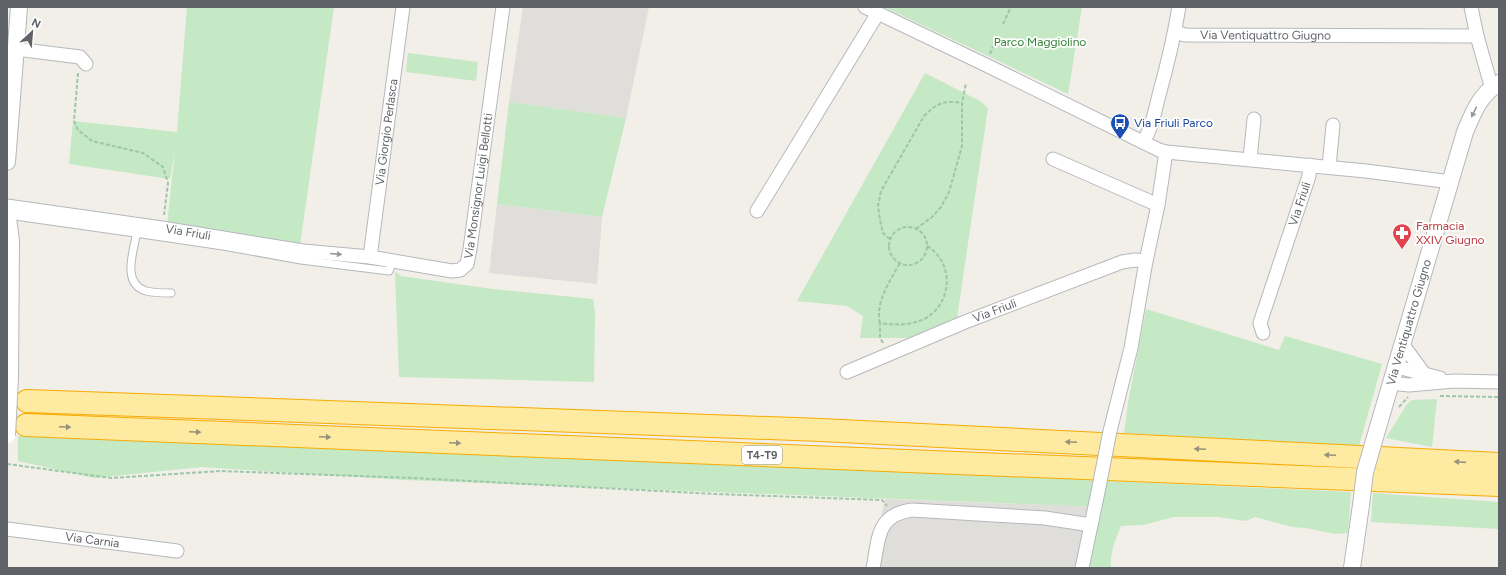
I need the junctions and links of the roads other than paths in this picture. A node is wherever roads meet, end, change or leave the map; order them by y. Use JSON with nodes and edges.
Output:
{"nodes":[{"id":1,"x":19,"y":7,"type":"edge"},
{"id":2,"x":403,"y":7,"type":"edge"},
{"id":3,"x":502,"y":7,"type":"edge"},
{"id":4,"x":865,"y":7,"type":"edge"},
{"id":5,"x":1179,"y":7,"type":"edge"},
{"id":6,"x":1472,"y":7,"type":"edge"},
{"id":7,"x":878,"y":13,"type":"junction"},
{"id":8,"x":1175,"y":32,"type":"junction"},
{"id":9,"x":1477,"y":36,"type":"junction"},
{"id":10,"x":16,"y":49,"type":"junction"},
{"id":11,"x":82,"y":68,"type":"road end"},
{"id":12,"x":1496,"y":85,"type":"edge"},
{"id":13,"x":1254,"y":119,"type":"dead end"},
{"id":14,"x":1333,"y":125,"type":"dead end"},
{"id":15,"x":1143,"y":142,"type":"junction"},
{"id":16,"x":1166,"y":152,"type":"junction"},
{"id":17,"x":1053,"y":159,"type":"dead end"},
{"id":18,"x":1250,"y":159,"type":"junction"},
{"id":19,"x":7,"y":162,"type":"edge"},
{"id":20,"x":1310,"y":165,"type":"junction"},
{"id":21,"x":1329,"y":167,"type":"junction"},
{"id":22,"x":1451,"y":182,"type":"junction"},
{"id":23,"x":1158,"y":206,"type":"junction"},
{"id":24,"x":7,"y":210,"type":"edge"},
{"id":25,"x":757,"y":211,"type":"dead end"},
{"id":26,"x":135,"y":233,"type":"junction"},
{"id":27,"x":370,"y":257,"type":"junction"},
{"id":28,"x":393,"y":261,"type":"junction"},
{"id":29,"x":1146,"y":261,"type":"junction"},
{"id":30,"x":171,"y":293,"type":"dead end"},
{"id":31,"x":1262,"y":333,"type":"dead end"},
{"id":32,"x":1403,"y":345,"type":"junction"},
{"id":33,"x":1396,"y":367,"type":"junction"},
{"id":34,"x":847,"y":372,"type":"dead end"},
{"id":35,"x":1425,"y":375,"type":"junction"},
{"id":36,"x":1454,"y":381,"type":"junction"},
{"id":37,"x":1499,"y":382,"type":"edge"},
{"id":38,"x":1391,"y":383,"type":"junction"},
{"id":39,"x":27,"y":401,"type":"dead end"},
{"id":40,"x":16,"y":430,"type":"edge"},
{"id":41,"x":1499,"y":464,"type":"edge"},
{"id":42,"x":1499,"y":485,"type":"edge"},
{"id":43,"x":1091,"y":525,"type":"junction"},
{"id":44,"x":7,"y":529,"type":"edge"},
{"id":45,"x":177,"y":551,"type":"dead end"},
{"id":46,"x":873,"y":568,"type":"edge"},
{"id":47,"x":1082,"y":568,"type":"edge"},
{"id":48,"x":1352,"y":568,"type":"edge"}],
"edges":[{"from":1,"to":10,"type":"street"},
{"from":2,"to":27,"type":"street","name":"Via Giorgio Perlasca"},
{"from":3,"to":28,"type":"street","name":"Via Monsignor Luigi Bellotti"},
{"from":4,"to":7,"type":"street","name":"Via Friuli"},
{"from":5,"to":8,"type":"street"},
{"from":6,"to":9,"type":"street","name":"Via Ventiquattro Giugno"},
{"from":7,"to":15,"type":"street","name":"Via Friuli"},
{"from":7,"to":25,"type":"street"},
{"from":8,"to":9,"type":"street","name":"Via Ventiquattro Giugno"},
{"from":8,"to":15,"type":"street"},
{"from":9,"to":12,"type":"street","name":"Via Ventiquattro Giugno"},
{"from":10,"to":11,"type":"street"},
{"from":10,"to":19,"type":"street"},
{"from":12,"to":22,"type":"street","name":"Via Ventiquattro Giugno","one_way":true},
{"from":13,"to":18,"type":"street"},
{"from":14,"to":21,"type":"street"},
{"from":15,"to":16,"type":"street","name":"Via Friuli"},
{"from":16,"to":18,"type":"street","name":"Via Friuli"},
{"from":16,"to":23,"type":"street"},
{"from":17,"to":23,"type":"street"},
{"from":18,"to":20,"type":"street","name":"Via Friuli"},
{"from":20,"to":21,"type":"street","name":"Via Friuli"},
{"from":20,"to":31,"type":"street","name":"Via Friuli"},
{"from":21,"to":22,"type":"street","name":"Via Friuli"},
{"from":22,"to":32,"type":"street","name":"Via Ventiquattro Giugno"},
{"from":23,"to":29,"type":"street"},
{"from":24,"to":26,"type":"lane"},
{"from":24,"to":27,"type":"street","name":"Via Friuli","one_way":true},
{"from":24,"to":40,"type":"street","bridge":true},
{"from":26,"to":28,"type":"lane"},
{"from":26,"to":30,"type":"lane"},
{"from":27,"to":28,"type":"street","name":"Via Monsignor Luigi Bellotti"},
{"from":29,"to":34,"type":"street","name":"Via Friuli"},
{"from":29,"to":43,"type":"street","bridge":true},
{"from":32,"to":33,"type":"street","name":"Via Ventiquattro Giugno"},
{"from":32,"to":35,"type":"street"},
{"from":33,"to":35,"type":"street"},
{"from":33,"to":38,"type":"street","name":"Via Ventiquattro Giugno"},
{"from":35,"to":36,"type":"street"},
{"from":36,"to":37,"type":"street"},
{"from":36,"to":38,"type":"street"},
{"from":38,"to":48,"type":"street","name":"Via Ventiquattro Giugno","bridge":true},
{"from":41,"to":39,"type":"highway","number":"T4-T9","one_way":true},
{"from":40,"to":42,"type":"highway","number":"T4-T9","one_way":true},
{"from":43,"to":46,"type":"street"},
{"from":43,"to":47,"type":"street"},
{"from":44,"to":45,"type":"street","name":"Via Carnia"}]}
